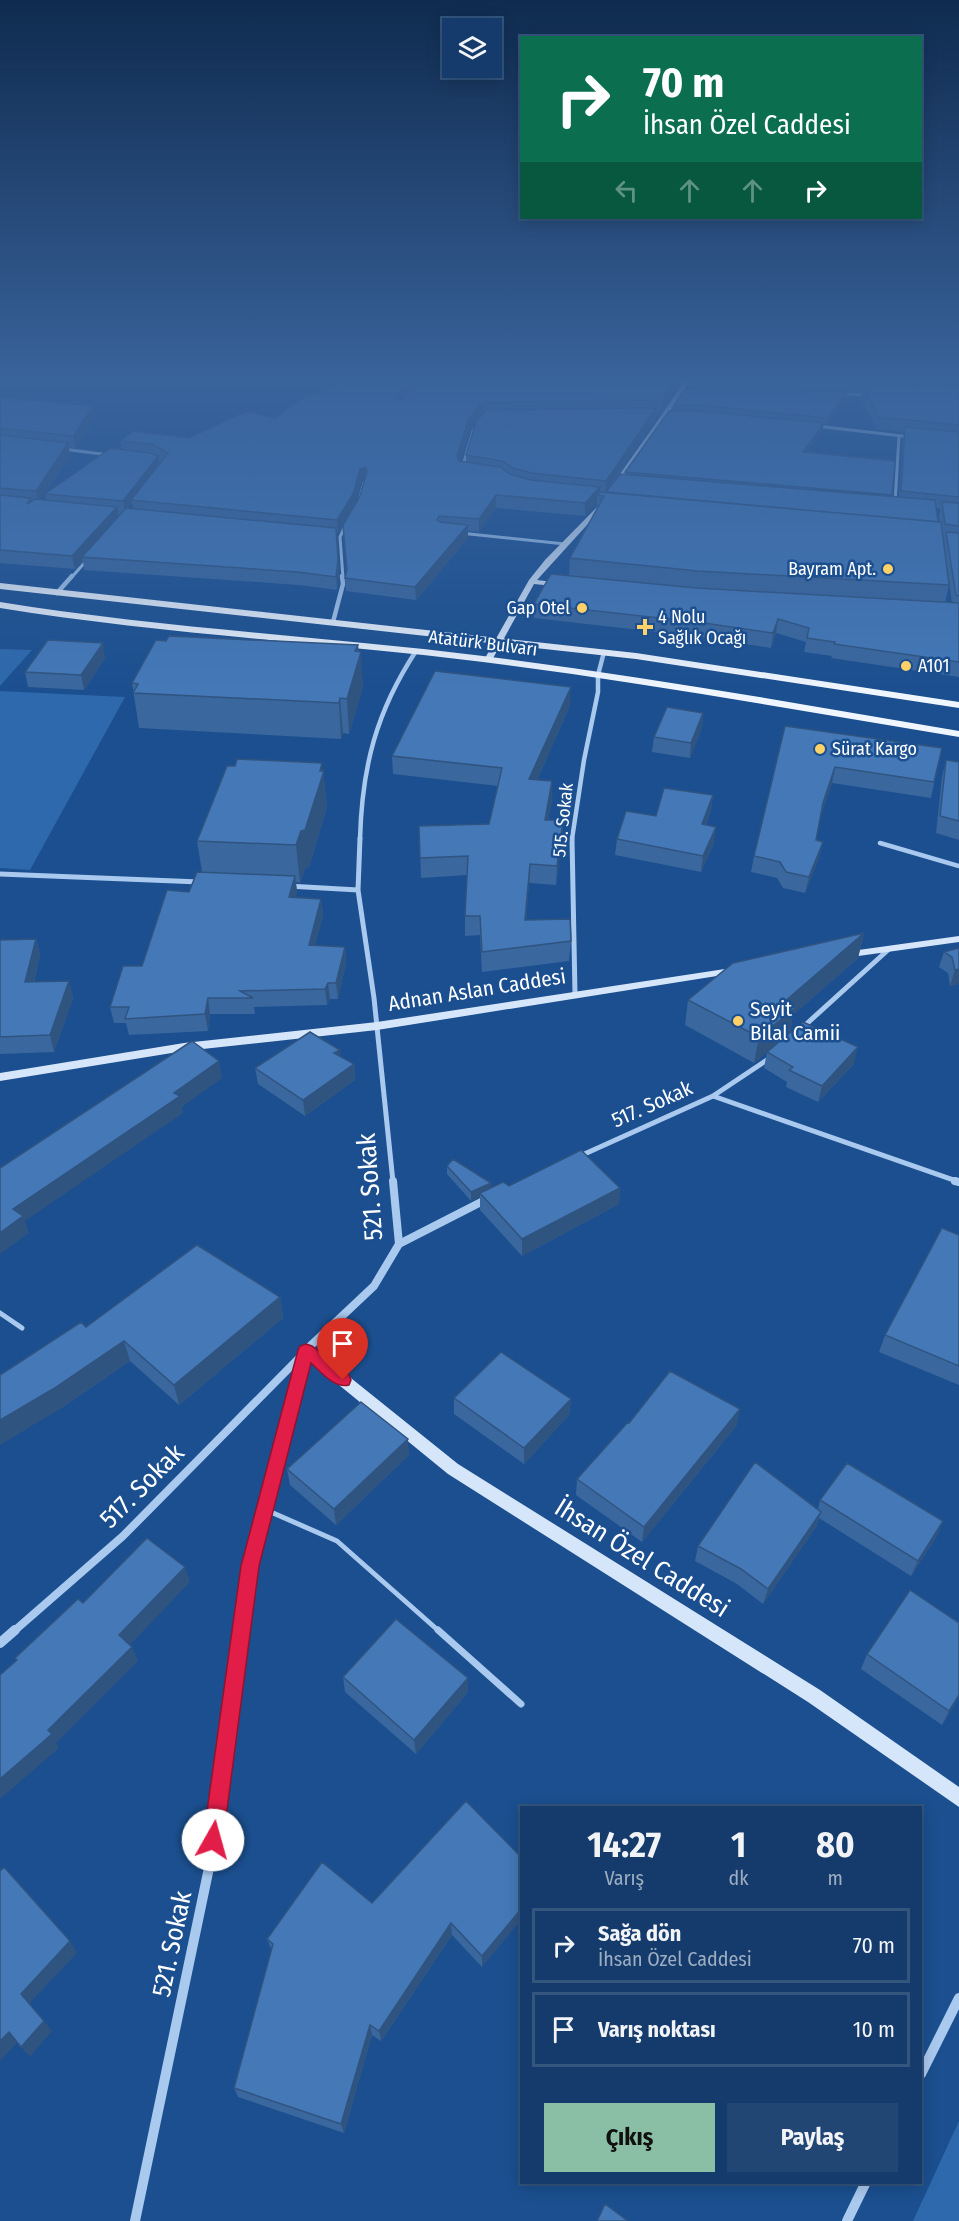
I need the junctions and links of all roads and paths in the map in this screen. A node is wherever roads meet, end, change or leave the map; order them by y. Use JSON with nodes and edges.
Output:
{"nodes":[{"id":1,"x":618,"y":482,"type":"edge"},
{"id":2,"x":896,"y":482,"type":"edge"},
{"id":3,"x":364,"y":483,"type":"edge"},
{"id":4,"x":628,"y":485,"type":"edge"},
{"id":5,"x":612,"y":491,"type":"junction"},
{"id":6,"x":357,"y":508,"type":"edge"},
{"id":7,"x":894,"y":509,"type":"edge"},
{"id":8,"x":597,"y":510,"type":"junction"},
{"id":9,"x":609,"y":511,"type":"edge"},
{"id":10,"x":351,"y":517,"type":"edge"},
{"id":11,"x":452,"y":533,"type":"edge"},
{"id":12,"x":330,"y":536,"type":"edge"},
{"id":13,"x":340,"y":537,"type":"junction"},
{"id":14,"x":565,"y":544,"type":"junction"},
{"id":15,"x":94,"y":554,"type":"edge"},
{"id":16,"x":532,"y":582,"type":"junction"},
{"id":17,"x":567,"y":585,"type":"edge"},
{"id":18,"x":0,"y":586,"type":"edge"},
{"id":19,"x":57,"y":592,"type":"junction"},
{"id":20,"x":0,"y":606,"type":"edge"},
{"id":21,"x":333,"y":622,"type":"junction"},
{"id":22,"x":498,"y":640,"type":"junction"},
{"id":23,"x":416,"y":651,"type":"junction"},
{"id":24,"x":604,"y":652,"type":"junction"},
{"id":25,"x":488,"y":660,"type":"junction"},
{"id":26,"x":598,"y":675,"type":"junction"},
{"id":27,"x":959,"y":705,"type":"edge"},
{"id":28,"x":959,"y":734,"type":"edge"},
{"id":29,"x":880,"y":843,"type":"dead end"},
{"id":30,"x":959,"y":866,"type":"edge"},
{"id":31,"x":0,"y":874,"type":"edge"},
{"id":32,"x":210,"y":883,"type":"edge"},
{"id":33,"x":279,"y":886,"type":"edge"},
{"id":34,"x":358,"y":890,"type":"junction"},
{"id":35,"x":959,"y":939,"type":"edge"},
{"id":36,"x":889,"y":949,"type":"junction"},
{"id":37,"x":836,"y":956,"type":"edge"},
{"id":38,"x":747,"y":969,"type":"edge"},
{"id":39,"x":575,"y":994,"type":"junction"},
{"id":40,"x":377,"y":1026,"type":"junction"},
{"id":41,"x":800,"y":1030,"type":"edge"},
{"id":42,"x":184,"y":1047,"type":"junction"},
{"id":43,"x":776,"y":1053,"type":"edge"},
{"id":44,"x":165,"y":1060,"type":"edge"},
{"id":45,"x":0,"y":1077,"type":"edge"},
{"id":46,"x":713,"y":1096,"type":"junction"},
{"id":47,"x":568,"y":1161,"type":"edge"},
{"id":48,"x":959,"y":1182,"type":"edge"},
{"id":49,"x":493,"y":1196,"type":"edge"},
{"id":50,"x":399,"y":1244,"type":"junction"},
{"id":51,"x":0,"y":1313,"type":"edge"},
{"id":52,"x":22,"y":1328,"type":"dead end"},
{"id":53,"x":306,"y":1350,"type":"junction"},
{"id":54,"x":264,"y":1509,"type":"junction"},
{"id":55,"x":0,"y":1643,"type":"edge"},
{"id":56,"x":521,"y":1704,"type":"dead end"},
{"id":57,"x":959,"y":1798,"type":"edge"},
{"id":58,"x":959,"y":1998,"type":"edge"},
{"id":59,"x":922,"y":2072,"type":"edge"},
{"id":60,"x":865,"y":2184,"type":"edge"},
{"id":61,"x":135,"y":2221,"type":"edge"},
{"id":62,"x":847,"y":2221,"type":"edge"}],
"edges":[{"from":1,"to":5,"type":"street"},
{"from":2,"to":7,"type":"street"},
{"from":3,"to":6,"type":"street"},
{"from":4,"to":5,"type":"street"},
{"from":5,"to":8,"type":"street"},
{"from":8,"to":9,"type":"street"},
{"from":8,"to":14,"type":"street"},
{"from":10,"to":13,"type":"street"},
{"from":11,"to":14,"type":"street"},
{"from":12,"to":13,"type":"street"},
{"from":13,"to":21,"type":"street"},
{"from":14,"to":16,"type":"street"},
{"from":15,"to":19,"type":"street"},
{"from":16,"to":17,"type":"street"},
{"from":16,"to":22,"type":"street"},
{"from":18,"to":19,"type":"main road","name":"Atatürk Bulvarı"},
{"from":19,"to":21,"type":"main road","name":"Atatürk Bulvarı"},
{"from":20,"to":23,"type":"main road","name":"Atatürk Bulvarı"},
{"from":21,"to":22,"type":"main road","name":"Atatürk Bulvarı"},
{"from":22,"to":24,"type":"main road","name":"Atatürk Bulvarı"},
{"from":22,"to":25,"type":"street"},
{"from":23,"to":25,"type":"main road","name":"Atatürk Bulvarı"},
{"from":23,"to":34,"type":"street","name":"521. Sokak"},
{"from":24,"to":26,"type":"street","name":"515. Sokak"},
{"from":24,"to":27,"type":"main road","name":"Atatürk Bulvarı"},
{"from":25,"to":26,"type":"main road","name":"Atatürk Bulvarı"},
{"from":26,"to":28,"type":"main road","name":"Atatürk Bulvarı"},
{"from":26,"to":39,"type":"street","name":"515. Sokak"},
{"from":29,"to":30,"type":"lane"},
{"from":31,"to":32,"type":"street"},
{"from":33,"to":34,"type":"street"},
{"from":34,"to":40,"type":"street","name":"521. Sokak"},
{"from":35,"to":36,"type":"street"},
{"from":36,"to":37,"type":"street"},
{"from":36,"to":41,"type":"street"},
{"from":38,"to":39,"type":"street","name":"Adnan Aslan Caddesi"},
{"from":39,"to":40,"type":"street","name":"Adnan Aslan Caddesi"},
{"from":40,"to":42,"type":"street","name":"Adnan Aslan Caddesi"},
{"from":40,"to":50,"type":"street","name":"521. Sokak"},
{"from":42,"to":44,"type":"street"},
{"from":42,"to":45,"type":"street","name":"Adnan Aslan Caddesi"},
{"from":43,"to":46,"type":"street","name":"517. Sokak"},
{"from":46,"to":47,"type":"street","name":"517. Sokak"},
{"from":46,"to":48,"type":"street"},
{"from":49,"to":50,"type":"street"},
{"from":50,"to":53,"type":"street","name":"521. Sokak"},
{"from":51,"to":52,"type":"lane"},
{"from":53,"to":54,"type":"street","name":"521. Sokak"},
{"from":53,"to":55,"type":"street","name":"517. Sokak"},
{"from":53,"to":57,"type":"street","name":"İhsan Özel Caddesi"},
{"from":54,"to":56,"type":"lane"},
{"from":54,"to":61,"type":"street","name":"521. Sokak"},
{"from":58,"to":59,"type":"street"},
{"from":60,"to":62,"type":"street"}]}
